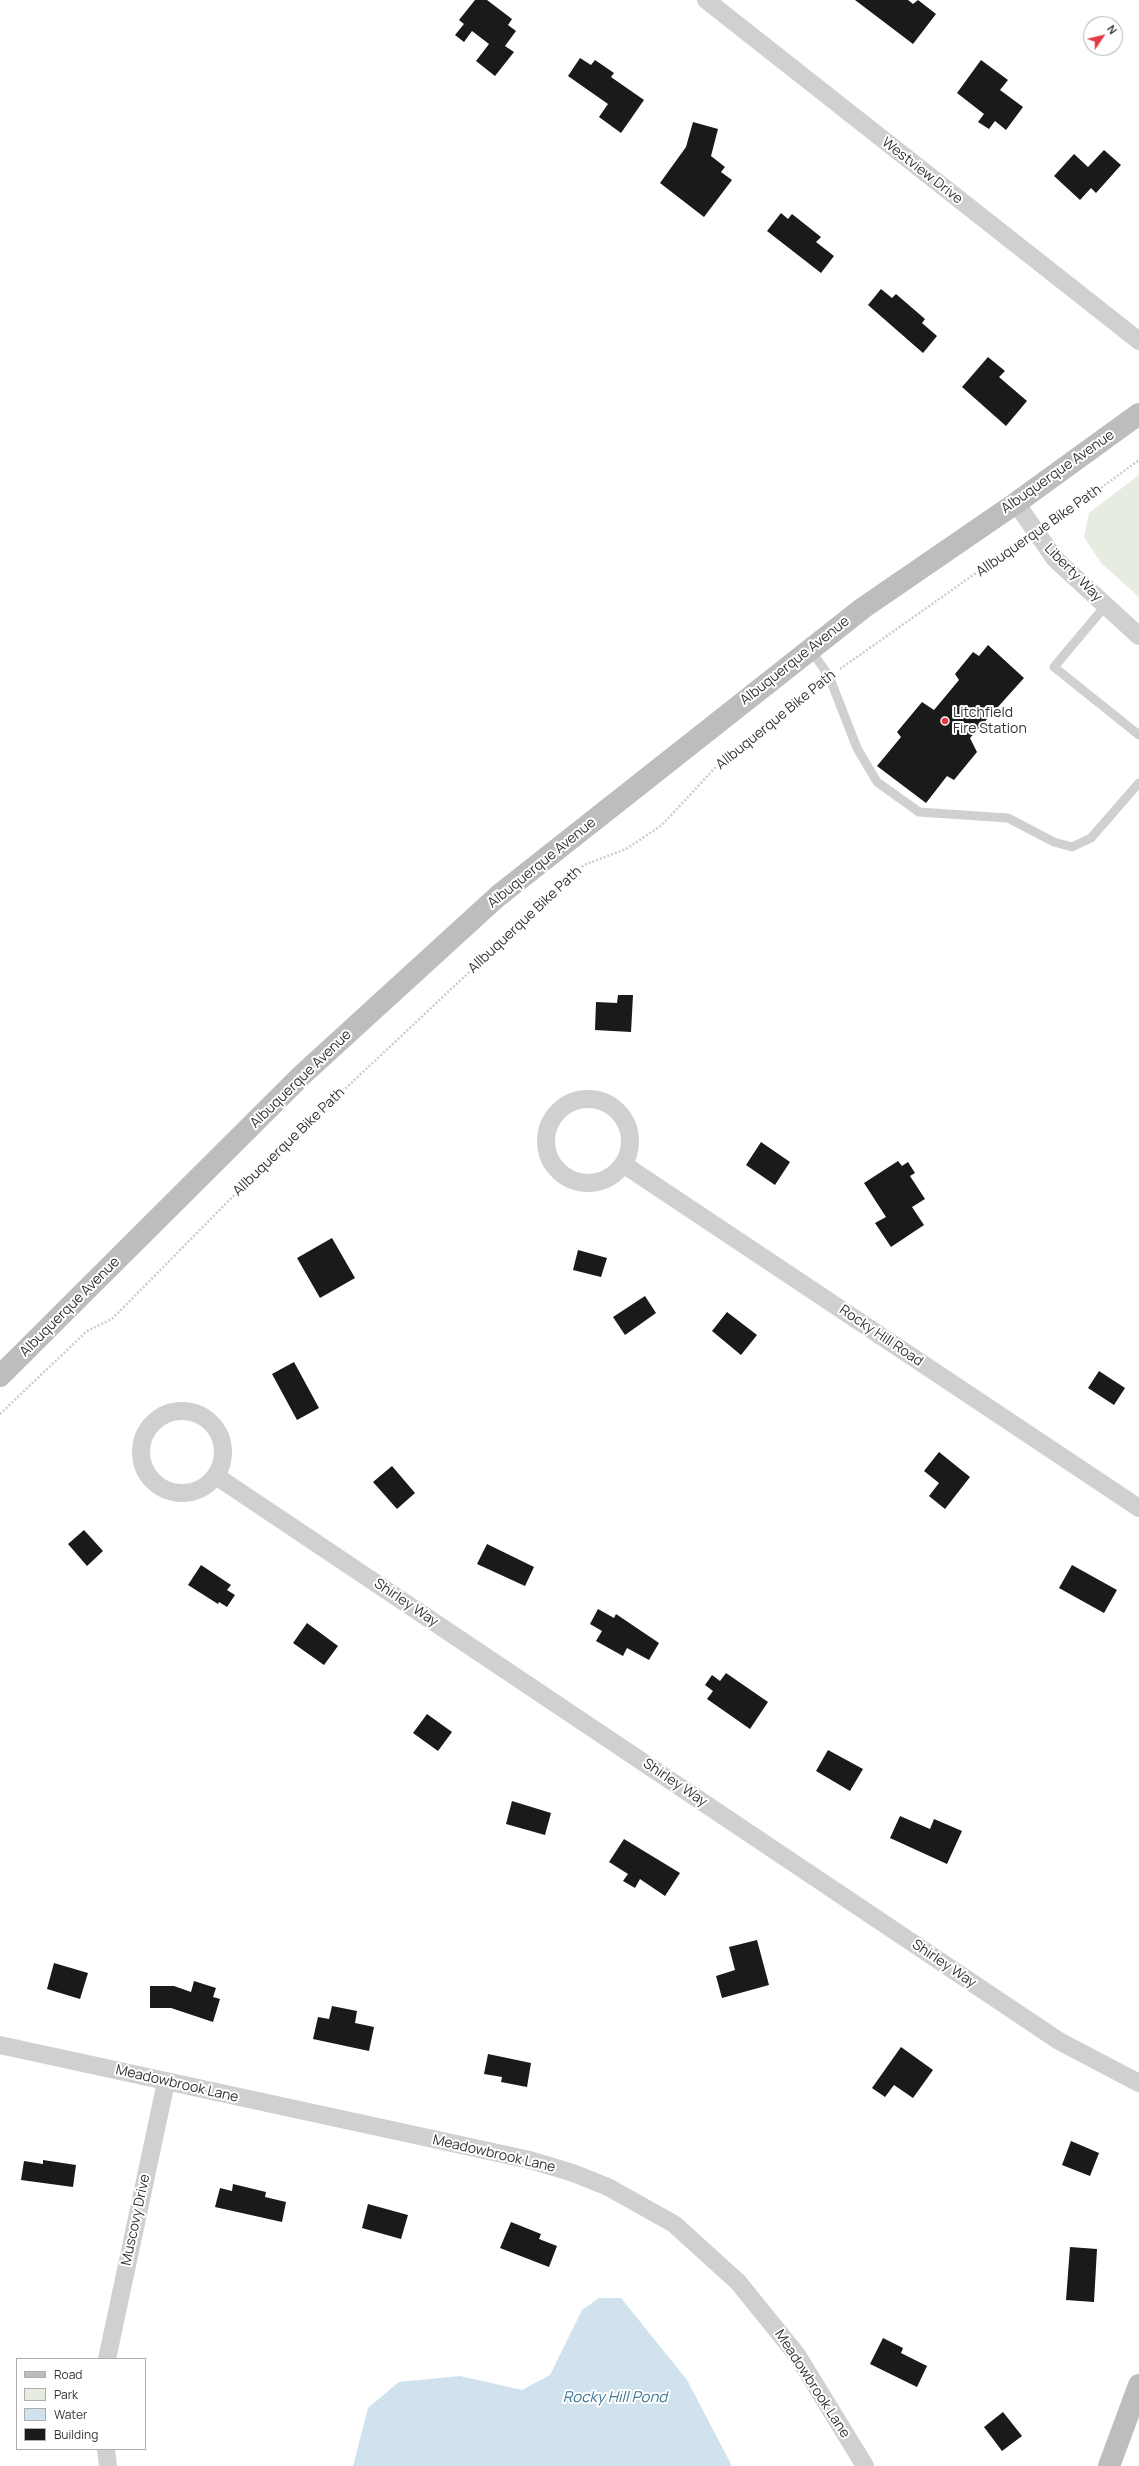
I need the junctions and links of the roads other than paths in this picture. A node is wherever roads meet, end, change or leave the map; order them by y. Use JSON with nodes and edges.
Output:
{"nodes":[{"id":1,"x":706,"y":0,"type":"edge"},
{"id":2,"x":1139,"y":341,"type":"edge"},
{"id":3,"x":1139,"y":414,"type":"edge"},
{"id":4,"x":1016,"y":503,"type":"junction"},
{"id":5,"x":1106,"y":605,"type":"junction"},
{"id":6,"x":1139,"y":636,"type":"edge"},
{"id":7,"x":810,"y":650,"type":"junction"},
{"id":8,"x":1139,"y":735,"type":"edge"},
{"id":9,"x":1139,"y":783,"type":"edge"},
{"id":10,"x":624,"y":1164,"type":"junction"},
{"id":11,"x":0,"y":1376,"type":"edge"},
{"id":12,"x":216,"y":1476,"type":"junction"},
{"id":13,"x":1139,"y":1508,"type":"edge"},
{"id":14,"x":0,"y":2045,"type":"edge"},
{"id":15,"x":166,"y":2082,"type":"junction"},
{"id":16,"x":1139,"y":2083,"type":"edge"},
{"id":17,"x":107,"y":2358,"type":"edge"},
{"id":18,"x":1139,"y":2385,"type":"edge"},
{"id":19,"x":106,"y":2450,"type":"edge"},
{"id":20,"x":108,"y":2466,"type":"edge"},
{"id":21,"x":865,"y":2466,"type":"edge"},
{"id":22,"x":1109,"y":2466,"type":"edge"}],
"edges":[{"from":1,"to":2,"type":"street","name":"Westview Drive"},
{"from":3,"to":4,"type":"street","name":"Albuquerque Avenue"},
{"from":4,"to":5,"type":"street","name":"Liberty Way"},
{"from":4,"to":7,"type":"street","name":"Albuquerque Avenue"},
{"from":5,"to":6,"type":"street","name":"Liberty Way"},
{"from":5,"to":8,"type":"lane"},
{"from":7,"to":9,"type":"lane"},
{"from":7,"to":11,"type":"street","name":"Albuquerque Avenue"},
{"from":10,"to":10,"type":"street"},
{"from":10,"to":13,"type":"street","name":"Rocky Hill Road"},
{"from":12,"to":12,"type":"street"},
{"from":12,"to":16,"type":"street","name":"Shirley Way"},
{"from":14,"to":15,"type":"street","name":"Meadowbrook Lane"},
{"from":15,"to":17,"type":"street","name":"Muscovy Drive"},
{"from":15,"to":21,"type":"street","name":"Meadowbrook Lane"},
{"from":18,"to":22,"type":"street"},
{"from":19,"to":20,"type":"street"}]}
